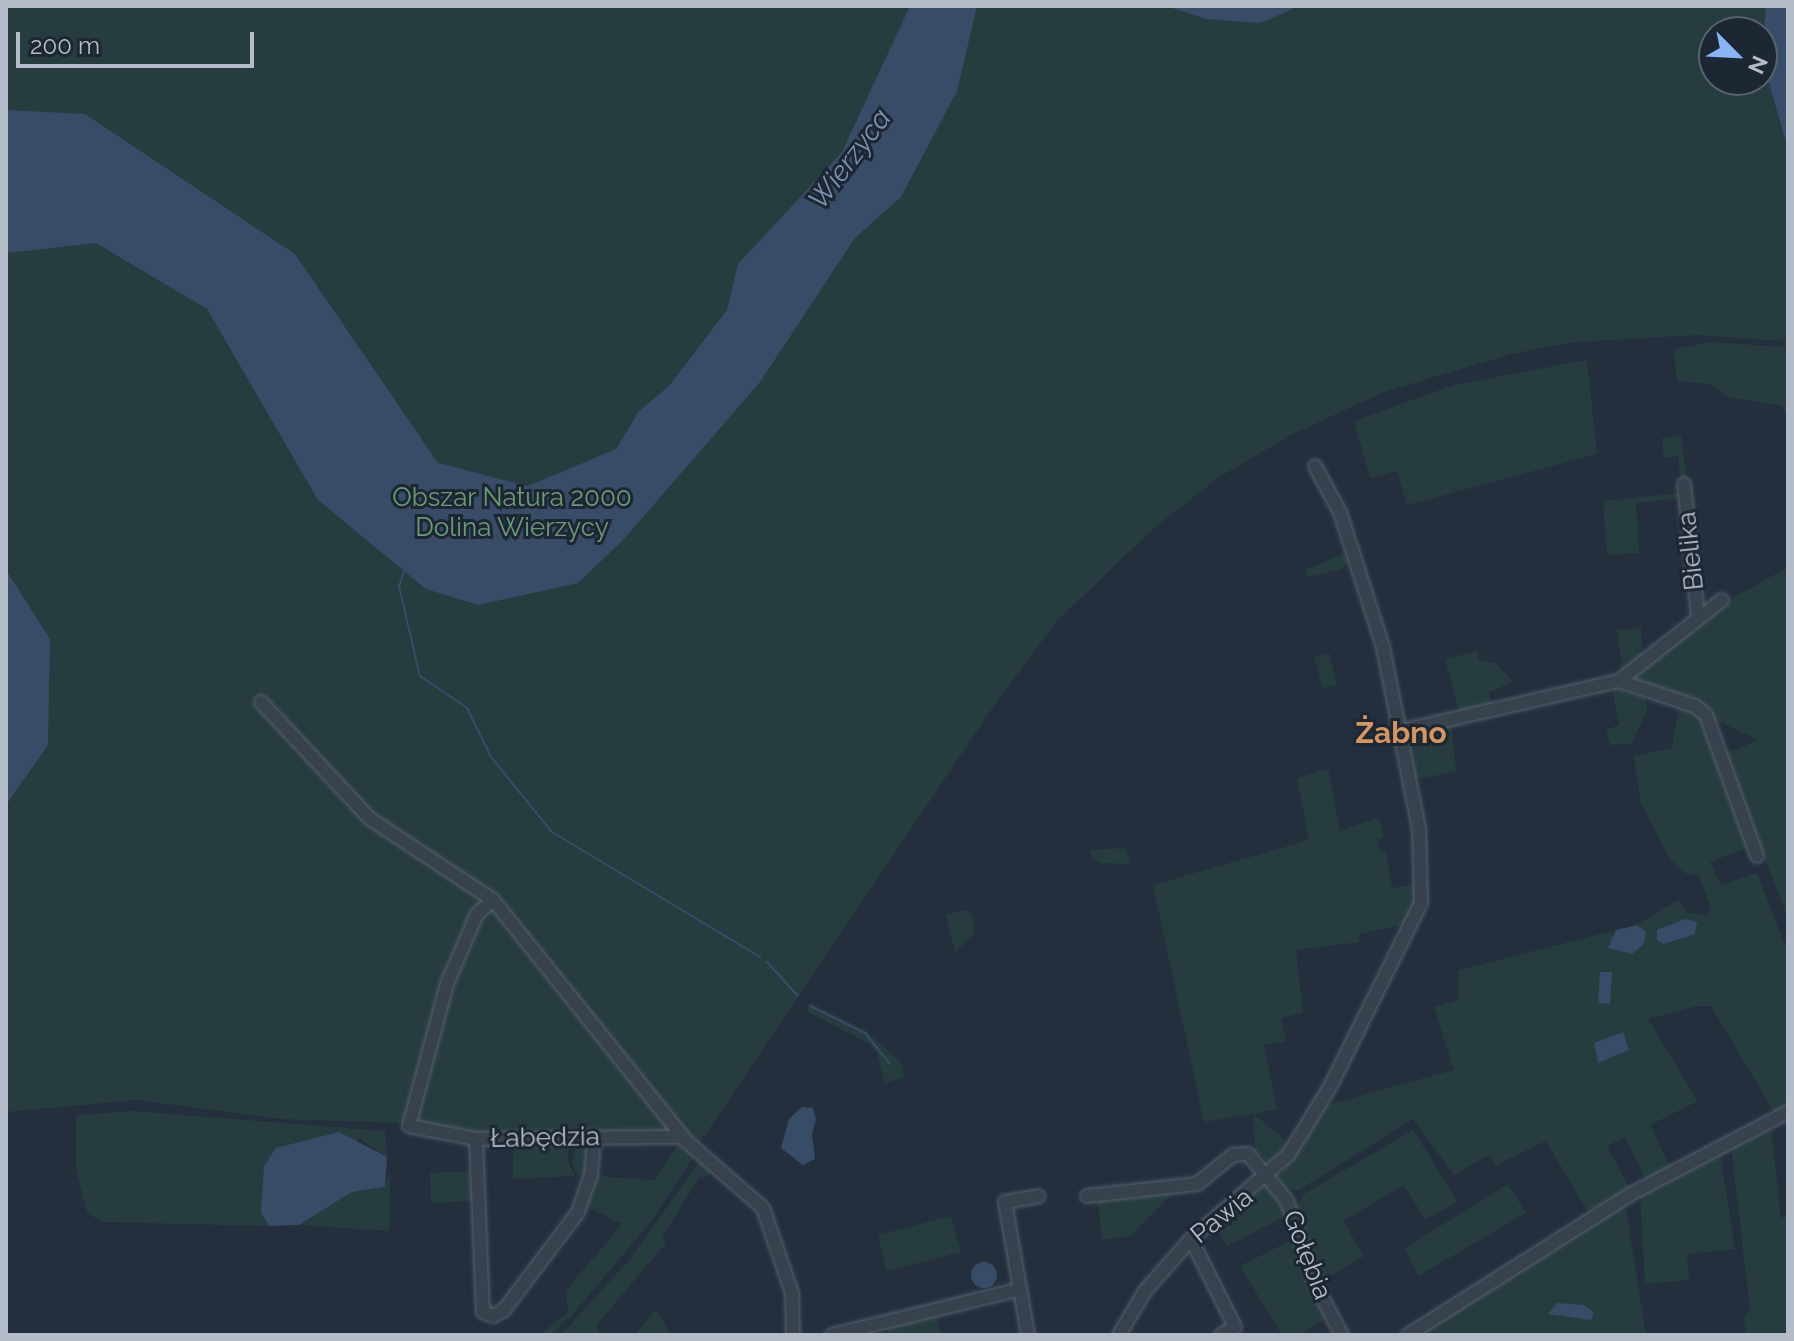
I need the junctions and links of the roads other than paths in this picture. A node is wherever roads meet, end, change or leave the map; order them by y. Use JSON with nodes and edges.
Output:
{"nodes":[{"id":1,"x":1315,"y":466,"type":"dead end"},
{"id":2,"x":1684,"y":484,"type":"dead end"},
{"id":3,"x":1722,"y":600,"type":"dead end"},
{"id":4,"x":1698,"y":617,"type":"junction"},
{"id":5,"x":1619,"y":681,"type":"junction"},
{"id":6,"x":261,"y":702,"type":"dead end"},
{"id":7,"x":1400,"y":731,"type":"junction"},
{"id":8,"x":1757,"y":856,"type":"dead end"},
{"id":9,"x":493,"y":900,"type":"junction"},
{"id":10,"x":1788,"y":1112,"type":"edge"},
{"id":11,"x":594,"y":1137,"type":"junction"},
{"id":12,"x":682,"y":1137,"type":"junction"},
{"id":13,"x":476,"y":1139,"type":"junction"},
{"id":14,"x":1268,"y":1177,"type":"junction"},
{"id":15,"x":1038,"y":1196,"type":"dead end"},
{"id":16,"x":1087,"y":1196,"type":"dead end"},
{"id":17,"x":1191,"y":1239,"type":"junction"},
{"id":18,"x":1017,"y":1290,"type":"junction"},
{"id":19,"x":793,"y":1335,"type":"edge"},
{"id":20,"x":832,"y":1335,"type":"edge"},
{"id":21,"x":1028,"y":1335,"type":"edge"},
{"id":22,"x":1119,"y":1335,"type":"edge"},
{"id":23,"x":1221,"y":1335,"type":"edge"},
{"id":24,"x":1342,"y":1335,"type":"edge"},
{"id":25,"x":1408,"y":1335,"type":"edge"}],
"edges":[{"from":1,"to":7,"type":"street","name":"Pawia"},
{"from":2,"to":4,"type":"street","name":"Bielika"},
{"from":3,"to":4,"type":"street"},
{"from":4,"to":5,"type":"street"},
{"from":5,"to":7,"type":"street"},
{"from":5,"to":8,"type":"street"},
{"from":6,"to":9,"type":"street"},
{"from":7,"to":14,"type":"street","name":"Pawia"},
{"from":9,"to":12,"type":"street"},
{"from":9,"to":13,"type":"street","name":"Łabędzia"},
{"from":10,"to":25,"type":"street"},
{"from":11,"to":12,"type":"street","name":"Łabędzia"},
{"from":11,"to":13,"type":"street","name":"Łabędzia"},
{"from":11,"to":13,"type":"street"},
{"from":12,"to":19,"type":"street"},
{"from":14,"to":16,"type":"street","name":"Gołębia"},
{"from":14,"to":17,"type":"street","name":"Pawia"},
{"from":14,"to":24,"type":"street","name":"Gołębia"},
{"from":15,"to":18,"type":"street"},
{"from":17,"to":22,"type":"street","name":"Pawia"},
{"from":17,"to":23,"type":"street"},
{"from":18,"to":20,"type":"street"},
{"from":18,"to":21,"type":"street"}]}
